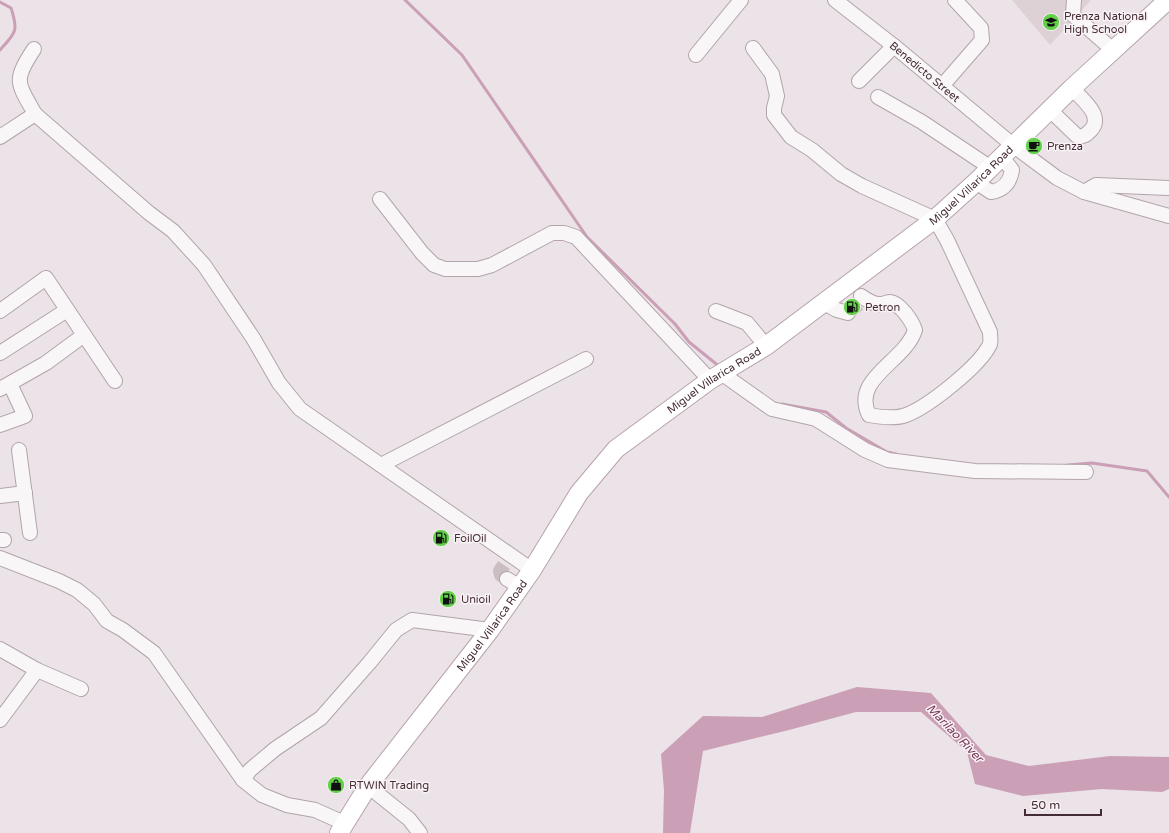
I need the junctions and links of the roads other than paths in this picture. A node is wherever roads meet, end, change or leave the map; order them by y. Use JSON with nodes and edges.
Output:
{"nodes":[{"id":1,"x":741,"y":0,"type":"edge"},
{"id":2,"x":835,"y":0,"type":"edge"},
{"id":3,"x":955,"y":0,"type":"edge"},
{"id":4,"x":1074,"y":0,"type":"edge"},
{"id":5,"x":1168,"y":0,"type":"edge"},
{"id":6,"x":894,"y":46,"type":"junction"},
{"id":7,"x":753,"y":48,"type":"dead end"},
{"id":8,"x":34,"y":49,"type":"dead end"},
{"id":9,"x":1113,"y":50,"type":"junction"},
{"id":10,"x":696,"y":55,"type":"dead end"},
{"id":11,"x":860,"y":81,"type":"dead end"},
{"id":12,"x":942,"y":86,"type":"junction"},
{"id":13,"x":1072,"y":88,"type":"junction"},
{"id":14,"x":878,"y":97,"type":"dead end"},
{"id":15,"x":1050,"y":110,"type":"junction"},
{"id":16,"x":35,"y":114,"type":"junction"},
{"id":17,"x":0,"y":137,"type":"edge"},
{"id":18,"x":1002,"y":157,"type":"junction"},
{"id":19,"x":1169,"y":188,"type":"edge"},
{"id":20,"x":1084,"y":192,"type":"junction"},
{"id":21,"x":380,"y":199,"type":"dead end"},
{"id":22,"x":1169,"y":216,"type":"edge"},
{"id":23,"x":935,"y":219,"type":"junction"},
{"id":24,"x":857,"y":294,"type":"junction"},
{"id":25,"x":824,"y":303,"type":"junction"},
{"id":26,"x":67,"y":310,"type":"junction"},
{"id":27,"x":0,"y":311,"type":"edge"},
{"id":28,"x":716,"y":311,"type":"dead end"},
{"id":29,"x":848,"y":313,"type":"dead end"},
{"id":30,"x":84,"y":335,"type":"junction"},
{"id":31,"x":766,"y":346,"type":"junction"},
{"id":32,"x":0,"y":353,"type":"edge"},
{"id":33,"x":586,"y":359,"type":"dead end"},
{"id":34,"x":716,"y":377,"type":"junction"},
{"id":35,"x":115,"y":381,"type":"dead end"},
{"id":36,"x":5,"y":387,"type":"edge"},
{"id":37,"x":0,"y":425,"type":"edge"},
{"id":38,"x":19,"y":450,"type":"dead end"},
{"id":39,"x":382,"y":466,"type":"junction"},
{"id":40,"x":1086,"y":472,"type":"dead end"},
{"id":41,"x":24,"y":493,"type":"junction"},
{"id":42,"x":0,"y":496,"type":"edge"},
{"id":43,"x":30,"y":533,"type":"dead end"},
{"id":44,"x":0,"y":558,"type":"edge"},
{"id":45,"x":532,"y":570,"type":"junction"},
{"id":46,"x":490,"y":630,"type":"junction"},
{"id":47,"x":0,"y":649,"type":"edge"},
{"id":48,"x":37,"y":670,"type":"junction"},
{"id":49,"x":81,"y":689,"type":"dead end"},
{"id":50,"x":0,"y":720,"type":"edge"},
{"id":51,"x":243,"y":780,"type":"junction"},
{"id":52,"x":368,"y":786,"type":"junction"},
{"id":53,"x":341,"y":828,"type":"edge"},
{"id":54,"x":420,"y":833,"type":"edge"}],
"edges":[{"from":1,"to":10,"type":"street"},
{"from":2,"to":6,"type":"street","name":"Benedicto Street"},
{"from":3,"to":12,"type":"street"},
{"from":4,"to":9,"type":"street"},
{"from":5,"to":9,"type":"main road","name":"Miguel Villarica Road"},
{"from":6,"to":11,"type":"street"},
{"from":6,"to":12,"type":"street","name":"Benedicto Street"},
{"from":7,"to":23,"type":"street"},
{"from":8,"to":16,"type":"street"},
{"from":9,"to":13,"type":"main road","name":"Miguel Villarica Road"},
{"from":12,"to":18,"type":"street","name":"Benedicto Street"},
{"from":13,"to":15,"type":"main road","name":"Miguel Villarica Road"},
{"from":13,"to":15,"type":"street"},
{"from":14,"to":18,"type":"street"},
{"from":15,"to":18,"type":"main road","name":"Miguel Villarica Road"},
{"from":16,"to":17,"type":"street"},
{"from":16,"to":39,"type":"street"},
{"from":18,"to":20,"type":"street"},
{"from":18,"to":23,"type":"main road","name":"Miguel Villarica Road"},
{"from":19,"to":20,"type":"street"},
{"from":20,"to":22,"type":"street"},
{"from":21,"to":34,"type":"street"},
{"from":23,"to":24,"type":"main road","name":"Miguel Villarica Road"},
{"from":23,"to":24,"type":"street"},
{"from":24,"to":25,"type":"main road","name":"Miguel Villarica Road"},
{"from":25,"to":29,"type":"street"},
{"from":25,"to":31,"type":"main road","name":"Miguel Villarica Road"},
{"from":26,"to":27,"type":"street"},
{"from":26,"to":30,"type":"street"},
{"from":26,"to":32,"type":"street"},
{"from":28,"to":31,"type":"street"},
{"from":30,"to":35,"type":"street"},
{"from":30,"to":36,"type":"street"},
{"from":31,"to":34,"type":"main road","name":"Miguel Villarica Road"},
{"from":33,"to":39,"type":"street"},
{"from":34,"to":40,"type":"street"},
{"from":34,"to":45,"type":"main road","name":"Miguel Villarica Road"},
{"from":36,"to":37,"type":"street"},
{"from":38,"to":41,"type":"street"},
{"from":39,"to":45,"type":"street"},
{"from":41,"to":42,"type":"street"},
{"from":41,"to":43,"type":"street"},
{"from":44,"to":51,"type":"street"},
{"from":45,"to":46,"type":"main road","name":"Miguel Villarica Road"},
{"from":46,"to":51,"type":"street"},
{"from":46,"to":52,"type":"main road","name":"Miguel Villarica Road"},
{"from":47,"to":48,"type":"street"},
{"from":48,"to":49,"type":"street"},
{"from":48,"to":50,"type":"street"},
{"from":51,"to":53,"type":"street"},
{"from":52,"to":53,"type":"main road","name":"Miguel Villarica Road"},
{"from":52,"to":54,"type":"street"}]}
